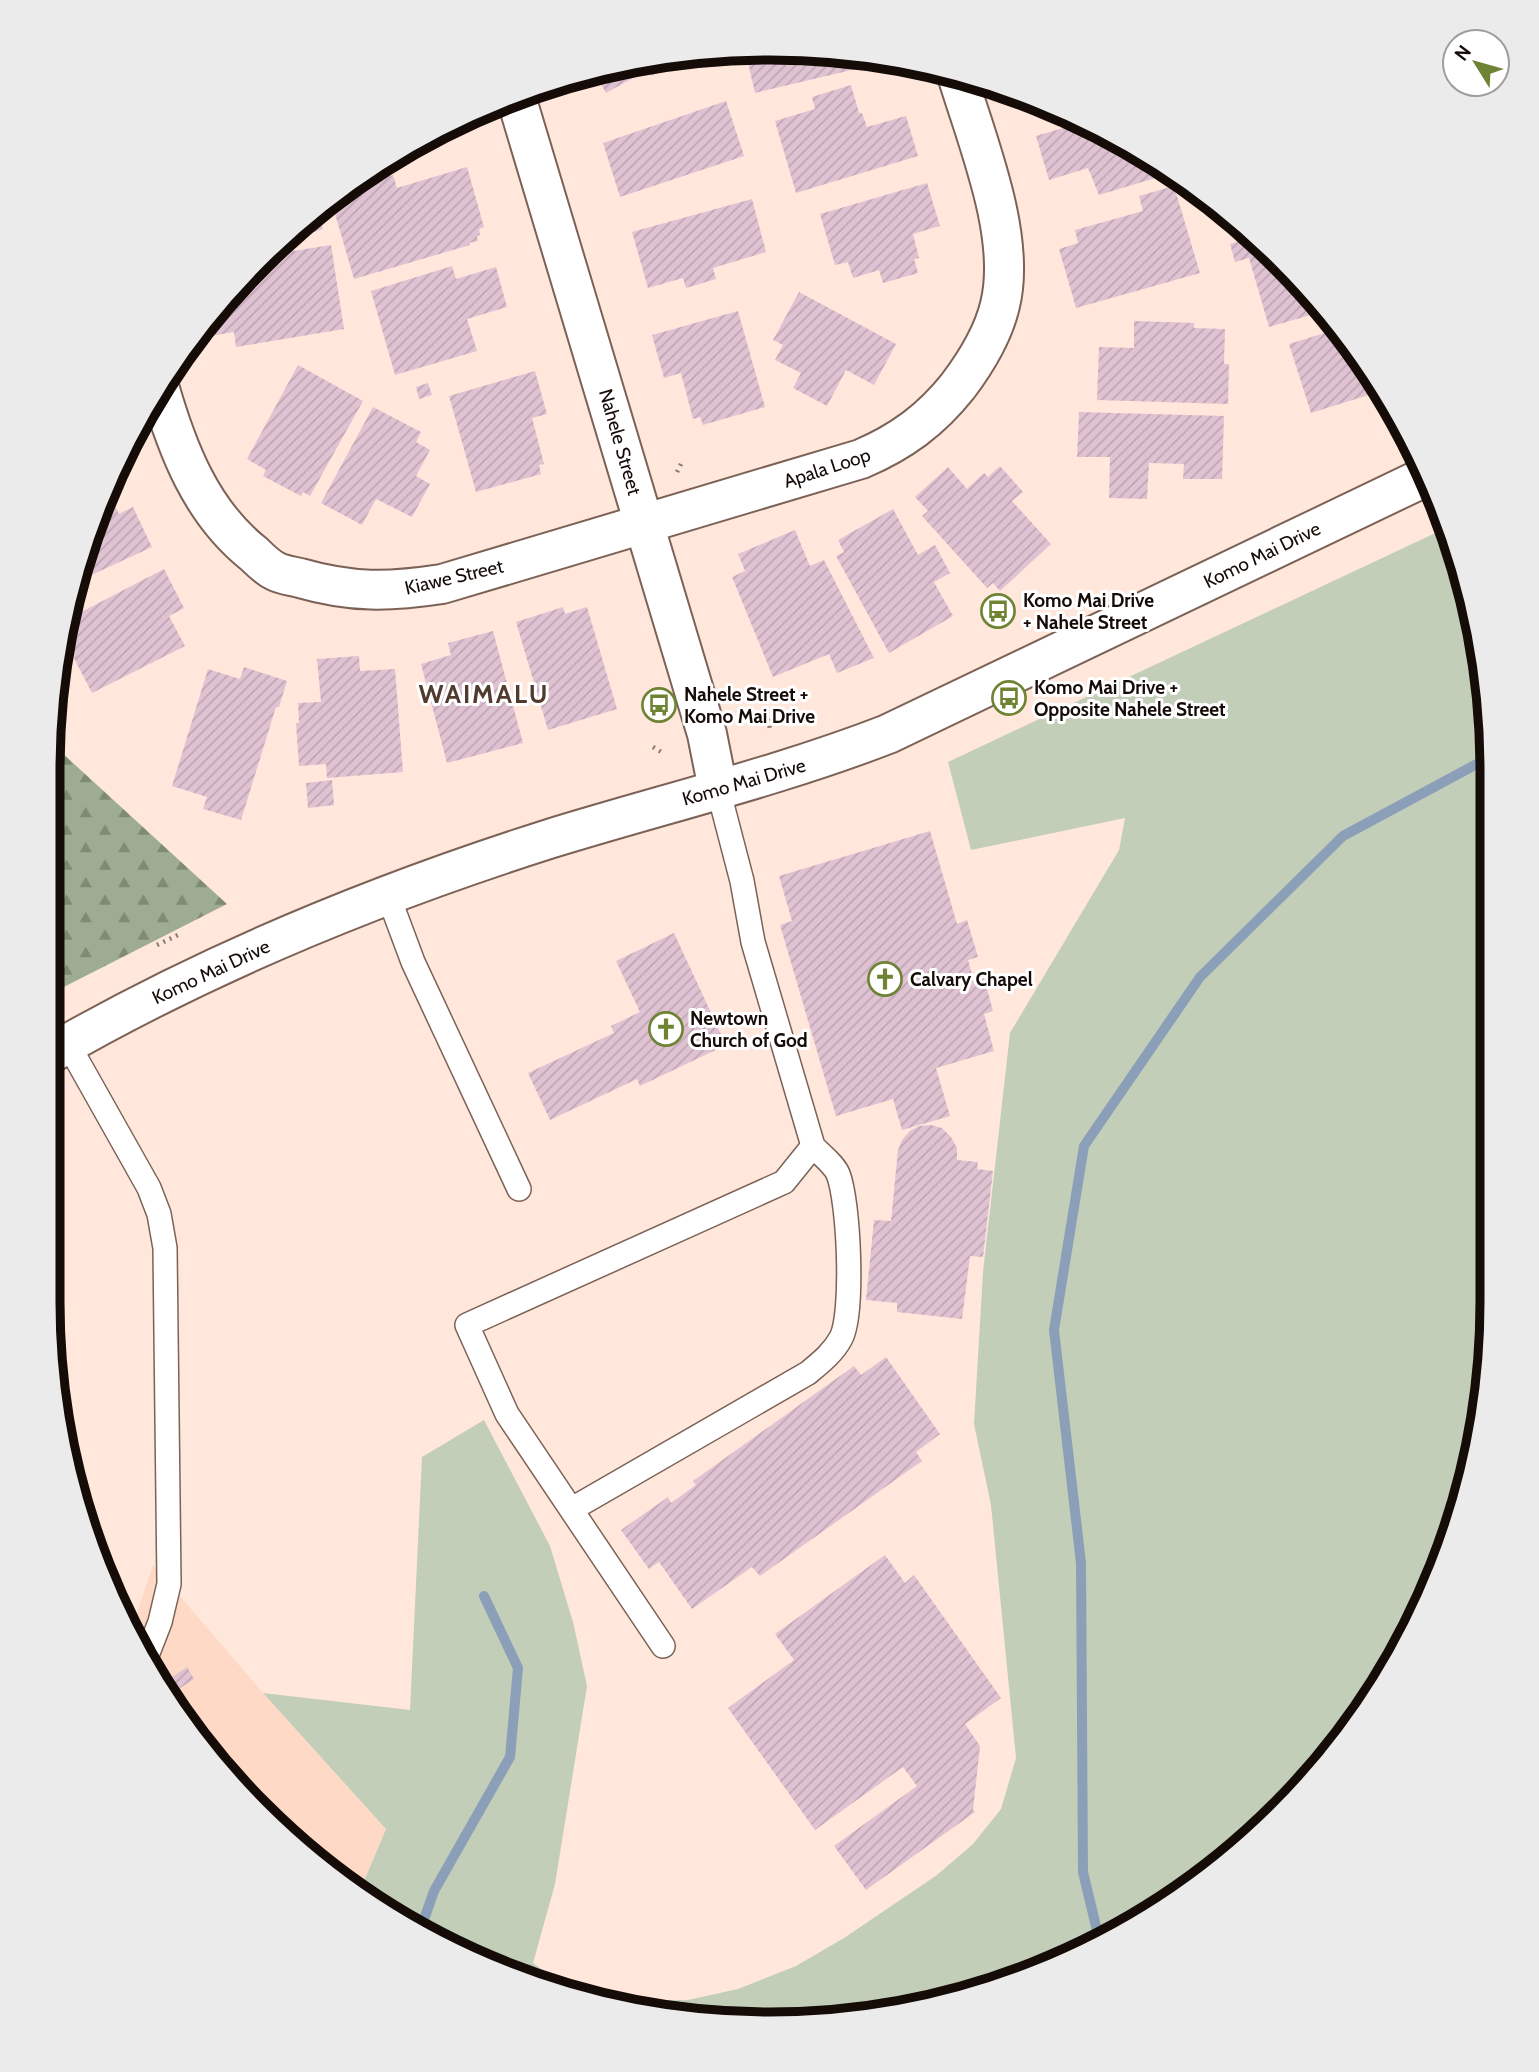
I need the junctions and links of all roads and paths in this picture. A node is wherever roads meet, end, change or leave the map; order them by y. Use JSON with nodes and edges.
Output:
{"nodes":[{"id":1,"x":960,"y":86,"type":"edge"},
{"id":2,"x":519,"y":106,"type":"edge"},
{"id":3,"x":163,"y":401,"type":"edge"},
{"id":4,"x":682,"y":463,"type":"dead end"},
{"id":5,"x":677,"y":472,"type":"dead end"},
{"id":6,"x":1418,"y":481,"type":"edge"},
{"id":7,"x":644,"y":524,"type":"junction"},
{"id":8,"x":749,"y":711,"type":"dead end"},
{"id":9,"x":745,"y":718,"type":"dead end"},
{"id":10,"x":768,"y":719,"type":"dead end"},
{"id":11,"x":770,"y":729,"type":"dead end"},
{"id":12,"x":653,"y":747,"type":"dead end"},
{"id":13,"x":663,"y":752,"type":"dead end"},
{"id":14,"x":718,"y":789,"type":"junction"},
{"id":15,"x":388,"y":895,"type":"junction"},
{"id":16,"x":180,"y":934,"type":"dead end"},
{"id":17,"x":157,"y":945,"type":"dead end"},
{"id":18,"x":60,"y":1049,"type":"edge"},
{"id":19,"x":60,"y":1053,"type":"edge"},
{"id":20,"x":813,"y":1146,"type":"junction"},
{"id":21,"x":520,"y":1189,"type":"dead end"},
{"id":22,"x":572,"y":1509,"type":"junction"},
{"id":23,"x":663,"y":1646,"type":"dead end"},
{"id":24,"x":150,"y":1648,"type":"edge"}],
"edges":[{"from":1,"to":7,"type":"street","name":"Apala Loop"},
{"from":2,"to":7,"type":"street","name":"Nahele Street"},
{"from":3,"to":7,"type":"street","name":"Kiawe Street"},
{"from":4,"to":5,"type":"path"},
{"from":6,"to":14,"type":"street","name":"Komo Mai Drive"},
{"from":7,"to":14,"type":"street","name":"Nahele Street"},
{"from":8,"to":9,"type":"path"},
{"from":10,"to":11,"type":"path"},
{"from":12,"to":13,"type":"path"},
{"from":14,"to":15,"type":"street","name":"Komo Mai Drive"},
{"from":14,"to":20,"type":"lane"},
{"from":15,"to":18,"type":"street","name":"Komo Mai Drive"},
{"from":15,"to":21,"type":"lane"},
{"from":16,"to":17,"type":"path"},
{"from":19,"to":24,"type":"lane"},
{"from":20,"to":22,"type":"lane"},
{"from":20,"to":22,"type":"lane"},
{"from":22,"to":23,"type":"lane"}]}
